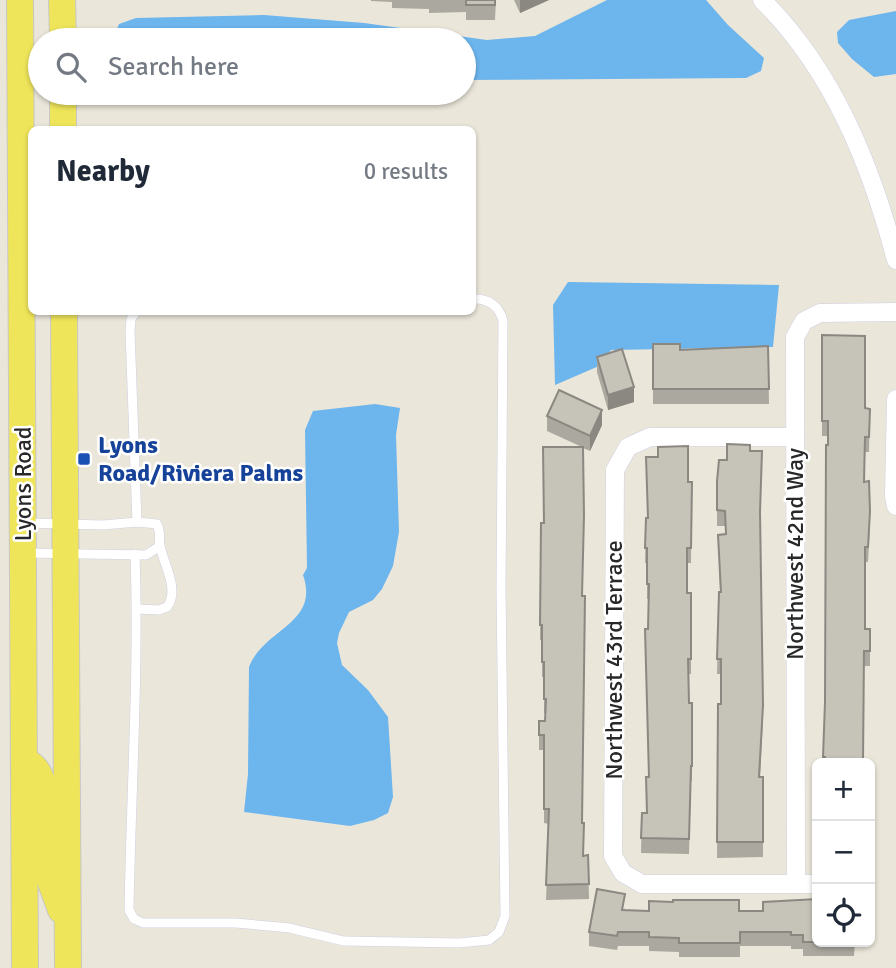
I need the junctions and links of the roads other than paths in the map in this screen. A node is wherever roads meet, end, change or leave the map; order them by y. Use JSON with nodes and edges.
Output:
{"nodes":[{"id":1,"x":20,"y":0,"type":"edge"},
{"id":2,"x":62,"y":0,"type":"edge"},
{"id":3,"x":762,"y":0,"type":"edge"},
{"id":4,"x":63,"y":28,"type":"edge"},
{"id":5,"x":28,"y":50,"type":"edge"},
{"id":6,"x":29,"y":105,"type":"edge"},
{"id":7,"x":63,"y":105,"type":"edge"},
{"id":8,"x":29,"y":126,"type":"edge"},
{"id":9,"x":63,"y":126,"type":"edge"},
{"id":10,"x":28,"y":194,"type":"edge"},
{"id":11,"x":896,"y":260,"type":"edge"},
{"id":12,"x":476,"y":299,"type":"edge"},
{"id":13,"x":896,"y":312,"type":"edge"},
{"id":14,"x":64,"y":315,"type":"edge"},
{"id":15,"x":134,"y":315,"type":"edge"},
{"id":16,"x":896,"y":399,"type":"edge"},
{"id":17,"x":896,"y":424,"type":"edge"},
{"id":18,"x":795,"y":437,"type":"junction"},
{"id":19,"x":896,"y":506,"type":"edge"},
{"id":20,"x":137,"y":522,"type":"junction"},
{"id":21,"x":23,"y":523,"type":"junction"},
{"id":22,"x":64,"y":524,"type":"junction"},
{"id":23,"x":160,"y":546,"type":"junction"},
{"id":24,"x":23,"y":553,"type":"junction"},
{"id":25,"x":65,"y":553,"type":"junction"},
{"id":26,"x":135,"y":554,"type":"junction"},
{"id":27,"x":137,"y":609,"type":"junction"},
{"id":28,"x":24,"y":760,"type":"junction"},
{"id":29,"x":796,"y":884,"type":"junction"},
{"id":30,"x":812,"y":884,"type":"edge"},
{"id":31,"x":68,"y":932,"type":"junction"},
{"id":32,"x":25,"y":968,"type":"edge"},
{"id":33,"x":68,"y":968,"type":"edge"}],
"edges":[{"from":1,"to":5,"type":"main road","name":"Lyons Road"},
{"from":2,"to":4,"type":"main road"},
{"from":3,"to":11,"type":"street"},
{"from":6,"to":8,"type":"main road","name":"Lyons Road"},
{"from":7,"to":9,"type":"main road"},
{"from":10,"to":21,"type":"main road","name":"Lyons Road"},
{"from":12,"to":27,"type":"lane"},
{"from":13,"to":18,"type":"street","name":"Northwest 42nd Way"},
{"from":14,"to":22,"type":"main road","name":"Lyons Road"},
{"from":15,"to":20,"type":"lane"},
{"from":16,"to":17,"type":"street"},
{"from":17,"to":19,"type":"street"},
{"from":18,"to":29,"type":"street","name":"Northwest 42nd Way"},
{"from":18,"to":29,"type":"street","name":"Northwest 43rd Terrace"},
{"from":20,"to":22,"type":"lane"},
{"from":20,"to":23,"type":"lane"},
{"from":21,"to":22,"type":"lane"},
{"from":21,"to":24,"type":"main road","name":"Lyons Road"},
{"from":22,"to":25,"type":"main road","name":"Lyons Road"},
{"from":23,"to":26,"type":"lane"},
{"from":23,"to":27,"type":"lane"},
{"from":24,"to":25,"type":"lane"},
{"from":24,"to":28,"type":"main road","name":"Lyons Road"},
{"from":25,"to":26,"type":"lane"},
{"from":25,"to":31,"type":"main road","name":"Lyons Road"},
{"from":26,"to":27,"type":"lane"},
{"from":28,"to":31,"type":"main road"},
{"from":28,"to":32,"type":"main road","name":"Lyons Road"},
{"from":29,"to":30,"type":"street"},
{"from":31,"to":33,"type":"main road","name":"Lyons Road"}]}
